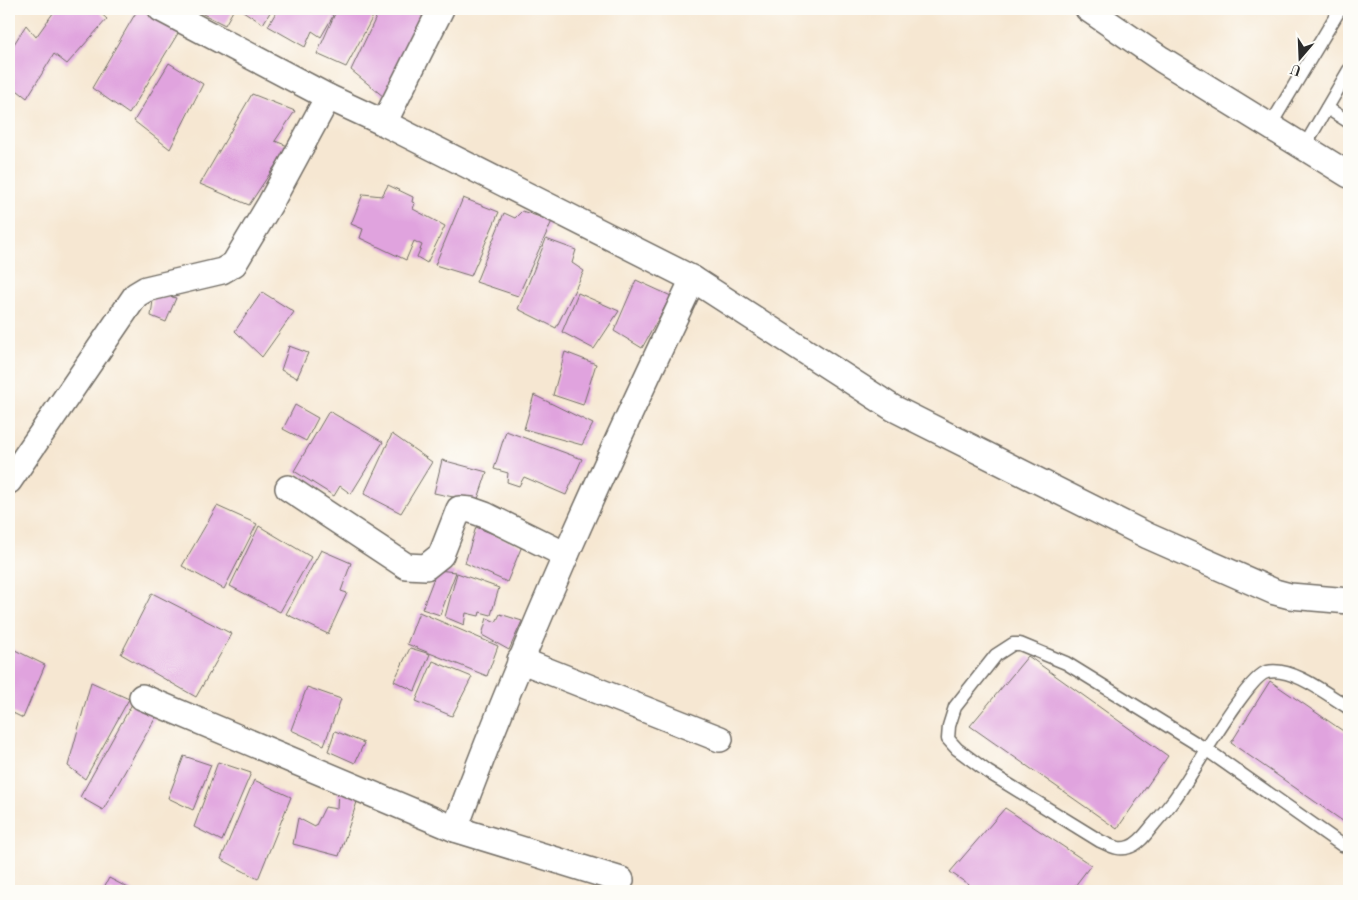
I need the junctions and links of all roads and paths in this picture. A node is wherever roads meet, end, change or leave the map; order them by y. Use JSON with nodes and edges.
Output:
{"nodes":[{"id":1,"x":162,"y":9,"type":"edge"},
{"id":2,"x":441,"y":9,"type":"edge"},
{"id":3,"x":1088,"y":9,"type":"edge"},
{"id":4,"x":1340,"y":9,"type":"edge"},
{"id":5,"x":1349,"y":70,"type":"edge"},
{"id":6,"x":328,"y":97,"type":"junction"},
{"id":7,"x":1327,"y":108,"type":"junction"},
{"id":8,"x":1349,"y":122,"type":"edge"},
{"id":9,"x":384,"y":123,"type":"junction"},
{"id":10,"x":1270,"y":126,"type":"junction"},
{"id":11,"x":1304,"y":147,"type":"junction"},
{"id":12,"x":1349,"y":175,"type":"edge"},
{"id":13,"x":692,"y":279,"type":"junction"},
{"id":14,"x":9,"y":481,"type":"edge"},
{"id":15,"x":288,"y":488,"type":"dead end"},
{"id":16,"x":566,"y":555,"type":"junction"},
{"id":17,"x":1349,"y":602,"type":"edge"},
{"id":18,"x":520,"y":660,"type":"junction"},
{"id":19,"x":142,"y":697,"type":"dead end"},
{"id":20,"x":1349,"y":708,"type":"edge"},
{"id":21,"x":720,"y":739,"type":"dead end"},
{"id":22,"x":1207,"y":750,"type":"junction"},
{"id":23,"x":455,"y":829,"type":"junction"},
{"id":24,"x":1349,"y":846,"type":"edge"},
{"id":25,"x":621,"y":880,"type":"dead end"}],
"edges":[{"from":1,"to":6,"type":"street"},
{"from":2,"to":9,"type":"street"},
{"from":3,"to":10,"type":"street"},
{"from":4,"to":10,"type":"lane"},
{"from":5,"to":7,"type":"lane"},
{"from":6,"to":9,"type":"street"},
{"from":6,"to":14,"type":"street"},
{"from":7,"to":8,"type":"lane"},
{"from":7,"to":11,"type":"lane"},
{"from":9,"to":13,"type":"street"},
{"from":10,"to":11,"type":"street"},
{"from":11,"to":12,"type":"street"},
{"from":13,"to":16,"type":"street"},
{"from":13,"to":17,"type":"street"},
{"from":15,"to":16,"type":"street"},
{"from":16,"to":18,"type":"street"},
{"from":18,"to":21,"type":"street"},
{"from":18,"to":23,"type":"street"},
{"from":19,"to":23,"type":"street"},
{"from":20,"to":22,"type":"lane"},
{"from":22,"to":22,"type":"lane"},
{"from":22,"to":24,"type":"lane"},
{"from":23,"to":25,"type":"street"}]}
